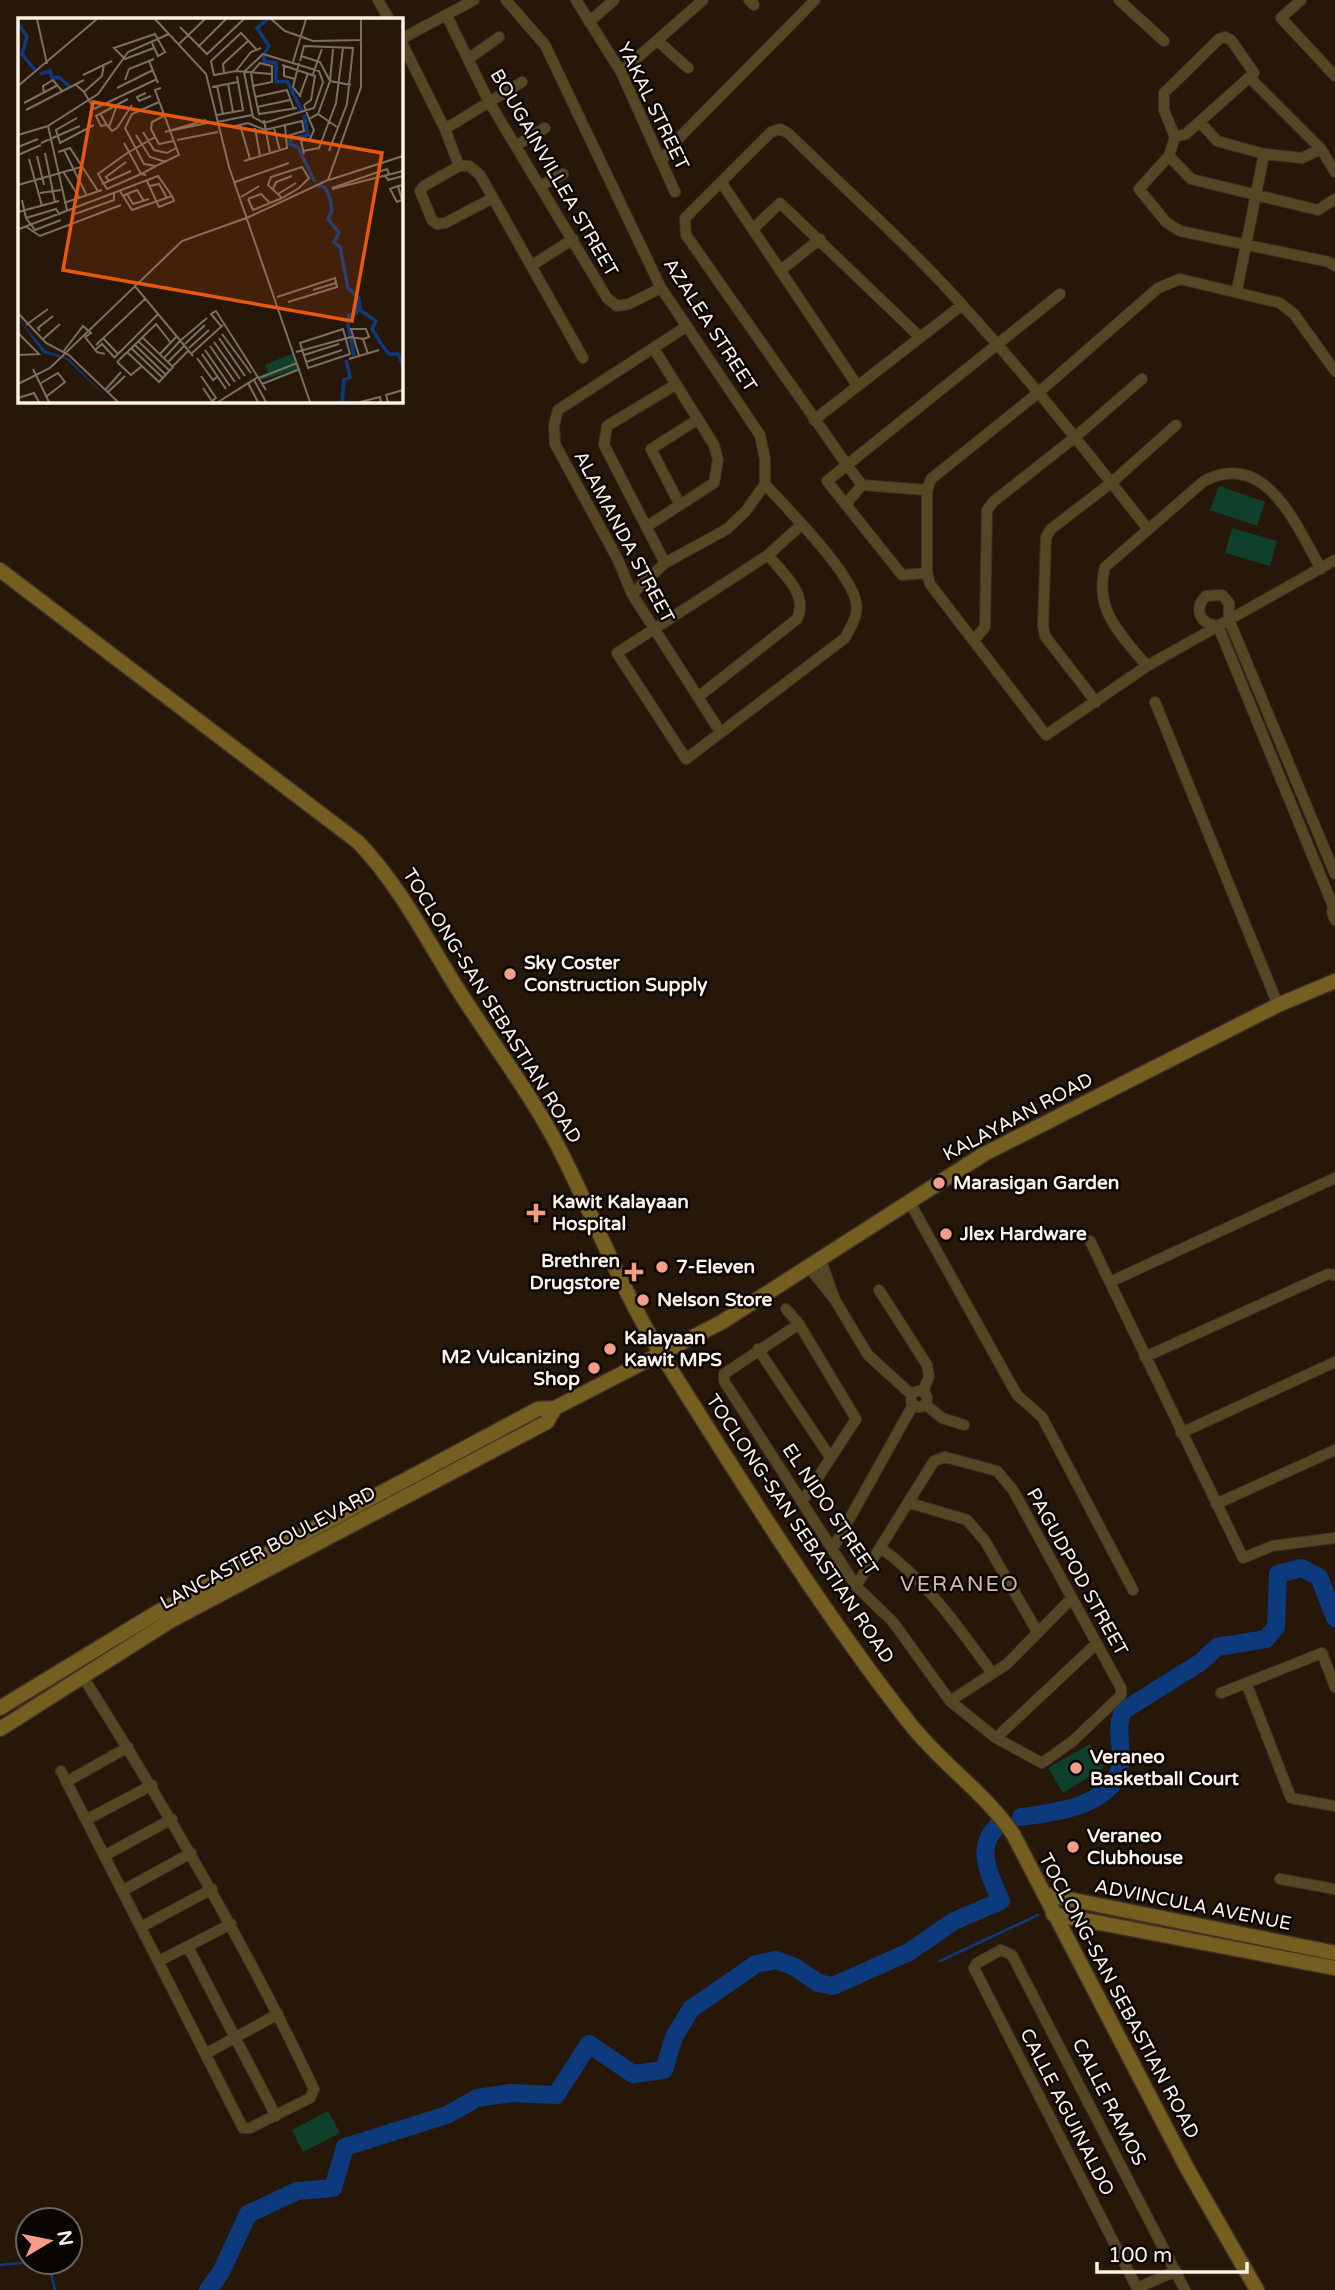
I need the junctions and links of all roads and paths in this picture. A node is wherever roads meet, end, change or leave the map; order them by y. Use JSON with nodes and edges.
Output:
{"nodes":[{"id":1,"x":378,"y":0,"type":"edge"},
{"id":2,"x":474,"y":0,"type":"edge"},
{"id":3,"x":506,"y":0,"type":"edge"},
{"id":4,"x":576,"y":0,"type":"edge"},
{"id":5,"x":614,"y":0,"type":"edge"},
{"id":6,"x":703,"y":0,"type":"edge"},
{"id":7,"x":815,"y":0,"type":"edge"},
{"id":8,"x":1119,"y":0,"type":"edge"},
{"id":9,"x":1301,"y":0,"type":"edge"},
{"id":10,"x":447,"y":16,"type":"junction"},
{"id":11,"x":388,"y":18,"type":"edge"},
{"id":12,"x":590,"y":22,"type":"junction"},
{"id":13,"x":499,"y":37,"type":"dead end"},
{"id":14,"x":402,"y":39,"type":"edge"},
{"id":15,"x":1164,"y":41,"type":"dead end"},
{"id":16,"x":402,"y":42,"type":"edge"},
{"id":17,"x":659,"y":42,"type":"junction"},
{"id":18,"x":468,"y":59,"type":"junction"},
{"id":19,"x":688,"y":68,"type":"dead end"},
{"id":20,"x":621,"y":72,"type":"junction"},
{"id":21,"x":1335,"y":76,"type":"edge"},
{"id":22,"x":1250,"y":78,"type":"junction"},
{"id":23,"x":522,"y":82,"type":"dead end"},
{"id":24,"x":488,"y":100,"type":"junction"},
{"id":25,"x":1200,"y":122,"type":"junction"},
{"id":26,"x":445,"y":128,"type":"junction"},
{"id":27,"x":545,"y":128,"type":"dead end"},
{"id":28,"x":1175,"y":137,"type":"junction"},
{"id":29,"x":517,"y":145,"type":"junction"},
{"id":30,"x":1321,"y":149,"type":"junction"},
{"id":31,"x":1264,"y":154,"type":"junction"},
{"id":32,"x":1169,"y":156,"type":"junction"},
{"id":33,"x":662,"y":160,"type":"junction"},
{"id":34,"x":459,"y":166,"type":"junction"},
{"id":35,"x":1335,"y":172,"type":"edge"},
{"id":36,"x":563,"y":174,"type":"dead end"},
{"id":37,"x":721,"y":182,"type":"junction"},
{"id":38,"x":540,"y":186,"type":"junction"},
{"id":39,"x":675,"y":192,"type":"dead end"},
{"id":40,"x":1256,"y":195,"type":"junction"},
{"id":41,"x":493,"y":198,"type":"junction"},
{"id":42,"x":1335,"y":199,"type":"edge"},
{"id":43,"x":753,"y":229,"type":"junction"},
{"id":44,"x":573,"y":239,"type":"junction"},
{"id":45,"x":820,"y":239,"type":"junction"},
{"id":46,"x":1247,"y":243,"type":"junction"},
{"id":47,"x":1333,"y":262,"type":"edge"},
{"id":48,"x":531,"y":266,"type":"junction"},
{"id":49,"x":780,"y":271,"type":"junction"},
{"id":50,"x":661,"y":288,"type":"junction"},
{"id":51,"x":1237,"y":290,"type":"junction"},
{"id":52,"x":1060,"y":294,"type":"dead end"},
{"id":53,"x":962,"y":305,"type":"junction"},
{"id":54,"x":687,"y":326,"type":"junction"},
{"id":55,"x":920,"y":337,"type":"junction"},
{"id":56,"x":997,"y":346,"type":"junction"},
{"id":57,"x":654,"y":349,"type":"junction"},
{"id":58,"x":583,"y":358,"type":"dead end"},
{"id":59,"x":1335,"y":371,"type":"edge"},
{"id":60,"x":1142,"y":379,"type":"dead end"},
{"id":61,"x":674,"y":385,"type":"junction"},
{"id":62,"x":857,"y":385,"type":"junction"},
{"id":63,"x":1038,"y":393,"type":"junction"},
{"id":64,"x":697,"y":420,"type":"junction"},
{"id":65,"x":814,"y":420,"type":"junction"},
{"id":66,"x":1176,"y":425,"type":"dead end"},
{"id":67,"x":1074,"y":438,"type":"junction"},
{"id":68,"x":846,"y":466,"type":"junction"},
{"id":69,"x":1111,"y":483,"type":"junction"},
{"id":70,"x":765,"y":484,"type":"junction"},
{"id":71,"x":862,"y":485,"type":"junction"},
{"id":72,"x":927,"y":490,"type":"junction"},
{"id":73,"x":846,"y":504,"type":"junction"},
{"id":74,"x":680,"y":505,"type":"junction"},
{"id":75,"x":801,"y":525,"type":"junction"},
{"id":76,"x":646,"y":527,"type":"junction"},
{"id":77,"x":1147,"y":528,"type":"junction"},
{"id":78,"x":768,"y":555,"type":"junction"},
{"id":79,"x":1335,"y":561,"type":"edge"},
{"id":80,"x":665,"y":563,"type":"junction"},
{"id":81,"x":1321,"y":569,"type":"junction"},
{"id":82,"x":0,"y":570,"type":"edge"},
{"id":83,"x":927,"y":573,"type":"junction"},
{"id":84,"x":632,"y":594,"type":"junction"},
{"id":85,"x":1229,"y":620,"type":"junction"},
{"id":86,"x":1218,"y":626,"type":"junction"},
{"id":87,"x":652,"y":629,"type":"junction"},
{"id":88,"x":974,"y":640,"type":"junction"},
{"id":89,"x":1147,"y":666,"type":"junction"},
{"id":90,"x":698,"y":697,"type":"junction"},
{"id":91,"x":1096,"y":702,"type":"junction"},
{"id":92,"x":1155,"y":702,"type":"dead end"},
{"id":93,"x":720,"y":733,"type":"junction"},
{"id":94,"x":1335,"y":874,"type":"edge"},
{"id":95,"x":1334,"y":904,"type":"edge"},
{"id":96,"x":1335,"y":920,"type":"edge"},
{"id":97,"x":1335,"y":981,"type":"edge"},
{"id":98,"x":1278,"y":1005,"type":"junction"},
{"id":99,"x":1335,"y":1178,"type":"edge"},
{"id":100,"x":909,"y":1201,"type":"junction"},
{"id":101,"x":1090,"y":1241,"type":"dead end"},
{"id":102,"x":814,"y":1262,"type":"junction"},
{"id":103,"x":1335,"y":1275,"type":"edge"},
{"id":104,"x":1110,"y":1282,"type":"junction"},
{"id":105,"x":879,"y":1290,"type":"dead end"},
{"id":106,"x":786,"y":1310,"type":"dead end"},
{"id":107,"x":799,"y":1324,"type":"junction"},
{"id":108,"x":758,"y":1349,"type":"junction"},
{"id":109,"x":661,"y":1354,"type":"junction"},
{"id":110,"x":1145,"y":1357,"type":"junction"},
{"id":111,"x":1335,"y":1362,"type":"edge"},
{"id":112,"x":923,"y":1392,"type":"junction"},
{"id":113,"x":912,"y":1400,"type":"junction"},
{"id":114,"x":925,"y":1404,"type":"junction"},
{"id":115,"x":555,"y":1408,"type":"junction"},
{"id":116,"x":964,"y":1425,"type":"dead end"},
{"id":117,"x":1181,"y":1433,"type":"junction"},
{"id":118,"x":1335,"y":1450,"type":"edge"},
{"id":119,"x":830,"y":1457,"type":"junction"},
{"id":120,"x":802,"y":1502,"type":"junction"},
{"id":121,"x":910,"y":1503,"type":"junction"},
{"id":122,"x":1216,"y":1504,"type":"junction"},
{"id":123,"x":1335,"y":1538,"type":"edge"},
{"id":124,"x":881,"y":1548,"type":"junction"},
{"id":125,"x":832,"y":1550,"type":"junction"},
{"id":126,"x":856,"y":1586,"type":"junction"},
{"id":127,"x":1133,"y":1590,"type":"dead end"},
{"id":128,"x":1070,"y":1598,"type":"junction"},
{"id":129,"x":1038,"y":1633,"type":"junction"},
{"id":130,"x":1095,"y":1645,"type":"junction"},
{"id":131,"x":992,"y":1673,"type":"junction"},
{"id":132,"x":83,"y":1677,"type":"junction"},
{"id":133,"x":1247,"y":1685,"type":"junction"},
{"id":134,"x":1335,"y":1687,"type":"edge"},
{"id":135,"x":1221,"y":1693,"type":"dead end"},
{"id":136,"x":950,"y":1701,"type":"junction"},
{"id":137,"x":0,"y":1709,"type":"edge"},
{"id":138,"x":0,"y":1729,"type":"edge"},
{"id":139,"x":996,"y":1738,"type":"junction"},
{"id":140,"x":128,"y":1747,"type":"junction"},
{"id":141,"x":1042,"y":1763,"type":"joint"},
{"id":142,"x":61,"y":1772,"type":"dead end"},
{"id":143,"x":66,"y":1782,"type":"junction"},
{"id":144,"x":152,"y":1784,"type":"junction"},
{"id":145,"x":1335,"y":1806,"type":"edge"},
{"id":146,"x":172,"y":1819,"type":"junction"},
{"id":147,"x":86,"y":1820,"type":"junction"},
{"id":148,"x":191,"y":1853,"type":"junction"},
{"id":149,"x":104,"y":1856,"type":"junction"},
{"id":150,"x":1280,"y":1879,"type":"dead end"},
{"id":151,"x":212,"y":1889,"type":"junction"},
{"id":152,"x":1335,"y":1889,"type":"edge"},
{"id":153,"x":122,"y":1891,"type":"junction"},
{"id":154,"x":1044,"y":1894,"type":"junction"},
{"id":155,"x":1053,"y":1914,"type":"junction"},
{"id":156,"x":231,"y":1924,"type":"junction"},
{"id":157,"x":141,"y":1927,"type":"junction"},
{"id":158,"x":188,"y":1947,"type":"junction"},
{"id":159,"x":1335,"y":1953,"type":"edge"},
{"id":160,"x":1312,"y":1956,"type":"junction"},
{"id":161,"x":989,"y":1957,"type":"joint"},
{"id":162,"x":159,"y":1961,"type":"junction"},
{"id":163,"x":1335,"y":1968,"type":"edge"},
{"id":164,"x":278,"y":2014,"type":"junction"},
{"id":165,"x":235,"y":2037,"type":"junction"},
{"id":166,"x":206,"y":2053,"type":"junction"},
{"id":167,"x":276,"y":2116,"type":"junction"},
{"id":168,"x":1176,"y":2271,"type":"junction"},
{"id":169,"x":1137,"y":2289,"type":"edge"},
{"id":170,"x":1185,"y":2290,"type":"edge"},
{"id":171,"x":1257,"y":2290,"type":"edge"}],
"edges":[{"from":1,"to":11,"type":"street"},
{"from":2,"to":10,"type":"street"},
{"from":3,"to":50,"type":"street","name":"AZALEA STREET"},
{"from":4,"to":12,"type":"street","name":"YAKAL STREET"},
{"from":5,"to":12,"type":"street"},
{"from":6,"to":17,"type":"street"},
{"from":7,"to":33,"type":"street"},
{"from":8,"to":15,"type":"street"},
{"from":9,"to":21,"type":"street"},
{"from":10,"to":14,"type":"street"},
{"from":10,"to":18,"type":"street","name":"BOUGAINVILLEA STREET"},
{"from":12,"to":20,"type":"street","name":"YAKAL STREET"},
{"from":13,"to":18,"type":"street"},
{"from":16,"to":26,"type":"street"},
{"from":17,"to":19,"type":"street"},
{"from":17,"to":20,"type":"street"},
{"from":18,"to":24,"type":"street","name":"BOUGAINVILLEA STREET"},
{"from":20,"to":33,"type":"street","name":"YAKAL STREET"},
{"from":22,"to":25,"type":"street"},
{"from":22,"to":28,"type":"street"},
{"from":22,"to":30,"type":"street"},
{"from":23,"to":24,"type":"street"},
{"from":24,"to":26,"type":"street"},
{"from":24,"to":29,"type":"street","name":"BOUGAINVILLEA STREET"},
{"from":25,"to":28,"type":"street"},
{"from":25,"to":31,"type":"street"},
{"from":26,"to":34,"type":"street"},
{"from":27,"to":29,"type":"street"},
{"from":28,"to":32,"type":"street"},
{"from":29,"to":38,"type":"street","name":"BOUGAINVILLEA STREET"},
{"from":30,"to":31,"type":"street"},
{"from":30,"to":35,"type":"street"},
{"from":31,"to":40,"type":"street"},
{"from":32,"to":40,"type":"street"},
{"from":32,"to":46,"type":"street"},
{"from":33,"to":39,"type":"street","name":"YAKAL STREET"},
{"from":34,"to":41,"type":"street"},
{"from":34,"to":41,"type":"street"},
{"from":36,"to":38,"type":"street"},
{"from":37,"to":43,"type":"street"},
{"from":37,"to":53,"type":"street"},
{"from":37,"to":65,"type":"street"},
{"from":38,"to":44,"type":"street","name":"BOUGAINVILLEA STREET"},
{"from":40,"to":42,"type":"street"},
{"from":40,"to":46,"type":"street"},
{"from":41,"to":48,"type":"street"},
{"from":43,"to":45,"type":"street"},
{"from":43,"to":49,"type":"street"},
{"from":44,"to":48,"type":"street"},
{"from":44,"to":50,"type":"street","name":"BOUGAINVILLEA STREET"},
{"from":45,"to":49,"type":"street"},
{"from":45,"to":55,"type":"street"},
{"from":46,"to":47,"type":"street"},
{"from":46,"to":51,"type":"street"},
{"from":48,"to":58,"type":"street"},
{"from":49,"to":62,"type":"street"},
{"from":50,"to":54,"type":"street","name":"AZALEA STREET"},
{"from":51,"to":59,"type":"street"},
{"from":51,"to":63,"type":"street"},
{"from":52,"to":56,"type":"street"},
{"from":53,"to":55,"type":"street"},
{"from":53,"to":56,"type":"street"},
{"from":54,"to":57,"type":"street","name":"ALAMANDA STREET"},
{"from":54,"to":70,"type":"street","name":"AZALEA STREET"},
{"from":55,"to":62,"type":"street"},
{"from":56,"to":63,"type":"street"},
{"from":56,"to":68,"type":"street"},
{"from":57,"to":61,"type":"street"},
{"from":57,"to":84,"type":"street","name":"ALAMANDA STREET"},
{"from":60,"to":67,"type":"street"},
{"from":61,"to":64,"type":"street"},
{"from":61,"to":76,"type":"street"},
{"from":62,"to":65,"type":"street"},
{"from":63,"to":67,"type":"street"},
{"from":63,"to":72,"type":"street"},
{"from":64,"to":74,"type":"street"},
{"from":64,"to":74,"type":"street"},
{"from":65,"to":68,"type":"street"},
{"from":66,"to":69,"type":"street"},
{"from":67,"to":69,"type":"street"},
{"from":67,"to":88,"type":"street"},
{"from":68,"to":71,"type":"street"},
{"from":68,"to":73,"type":"street"},
{"from":69,"to":77,"type":"street"},
{"from":69,"to":91,"type":"street"},
{"from":70,"to":75,"type":"street"},
{"from":70,"to":80,"type":"street"},
{"from":71,"to":72,"type":"street"},
{"from":71,"to":73,"type":"street"},
{"from":72,"to":83,"type":"street"},
{"from":73,"to":83,"type":"street"},
{"from":74,"to":76,"type":"street"},
{"from":75,"to":78,"type":"street"},
{"from":75,"to":93,"type":"street"},
{"from":76,"to":80,"type":"street"},
{"from":77,"to":81,"type":"street"},
{"from":77,"to":89,"type":"street"},
{"from":78,"to":87,"type":"street"},
{"from":78,"to":90,"type":"street"},
{"from":79,"to":81,"type":"street"},
{"from":80,"to":84,"type":"street"},
{"from":81,"to":85,"type":"street"},
{"from":82,"to":109,"type":"main road","name":"TOCLONG-SAN SEBASTIAN ROAD"},
{"from":83,"to":88,"type":"street"},
{"from":84,"to":87,"type":"street","name":"ALAMANDA STREET"},
{"from":85,"to":86,"type":"street"},
{"from":85,"to":86,"type":"street"},
{"from":85,"to":94,"type":"street"},
{"from":86,"to":89,"type":"street"},
{"from":86,"to":95,"type":"street"},
{"from":87,"to":90,"type":"street","name":"ALAMANDA STREET"},
{"from":87,"to":93,"type":"street"},
{"from":88,"to":91,"type":"street"},
{"from":89,"to":91,"type":"street"},
{"from":90,"to":93,"type":"street","name":"ALAMANDA STREET"},
{"from":92,"to":98,"type":"street"},
{"from":95,"to":96,"type":"street"},
{"from":97,"to":98,"type":"main road","name":"KALAYAAN ROAD"},
{"from":98,"to":100,"type":"main road","name":"KALAYAAN ROAD"},
{"from":99,"to":104,"type":"street"},
{"from":100,"to":102,"type":"main road","name":"KALAYAAN ROAD"},
{"from":100,"to":127,"type":"street"},
{"from":101,"to":104,"type":"street"},
{"from":102,"to":109,"type":"main road","name":"KALAYAAN ROAD"},
{"from":102,"to":113,"type":"street"},
{"from":103,"to":110,"type":"street"},
{"from":104,"to":110,"type":"street"},
{"from":105,"to":112,"type":"street"},
{"from":106,"to":107,"type":"street"},
{"from":107,"to":108,"type":"street"},
{"from":107,"to":119,"type":"street"},
{"from":108,"to":119,"type":"street"},
{"from":108,"to":120,"type":"street","name":"EL NIDO STREET"},
{"from":109,"to":115,"type":"main road","name":"LANCASTER BOULEVARD"},
{"from":109,"to":154,"type":"main road","name":"TOCLONG-SAN SEBASTIAN ROAD"},
{"from":110,"to":117,"type":"street"},
{"from":111,"to":117,"type":"street"},
{"from":112,"to":113,"type":"street"},
{"from":112,"to":114,"type":"street"},
{"from":113,"to":114,"type":"street"},
{"from":113,"to":125,"type":"street"},
{"from":114,"to":116,"type":"street"},
{"from":115,"to":132,"type":"main road","name":"LANCASTER BOULEVARD"},
{"from":115,"to":137,"type":"main road","name":"LANCASTER BOULEVARD"},
{"from":117,"to":122,"type":"street"},
{"from":118,"to":122,"type":"street"},
{"from":119,"to":120,"type":"street"},
{"from":120,"to":125,"type":"street","name":"EL NIDO STREET"},
{"from":121,"to":124,"type":"street"},
{"from":121,"to":128,"type":"street","name":"PAGUDPOD STREET"},
{"from":121,"to":129,"type":"street"},
{"from":122,"to":123,"type":"street"},
{"from":124,"to":126,"type":"street"},
{"from":124,"to":131,"type":"street"},
{"from":125,"to":126,"type":"street","name":"EL NIDO STREET"},
{"from":126,"to":136,"type":"street","name":"EL NIDO STREET"},
{"from":128,"to":129,"type":"street"},
{"from":128,"to":130,"type":"street","name":"PAGUDPOD STREET"},
{"from":129,"to":131,"type":"street"},
{"from":130,"to":139,"type":"street"},
{"from":130,"to":141,"type":"street","name":"PAGUDPOD STREET"},
{"from":131,"to":136,"type":"street"},
{"from":132,"to":138,"type":"main road","name":"LANCASTER BOULEVARD"},
{"from":132,"to":140,"type":"street"},
{"from":133,"to":134,"type":"street"},
{"from":133,"to":135,"type":"street"},
{"from":133,"to":145,"type":"street"},
{"from":136,"to":139,"type":"street","name":"EL NIDO STREET"},
{"from":139,"to":141,"type":"street","name":"EL NIDO STREET"},
{"from":140,"to":143,"type":"street"},
{"from":140,"to":144,"type":"street"},
{"from":142,"to":143,"type":"street"},
{"from":143,"to":147,"type":"street"},
{"from":144,"to":146,"type":"street"},
{"from":144,"to":147,"type":"street"},
{"from":146,"to":148,"type":"street"},
{"from":146,"to":149,"type":"street"},
{"from":147,"to":149,"type":"street"},
{"from":148,"to":151,"type":"street"},
{"from":148,"to":153,"type":"street"},
{"from":149,"to":153,"type":"street"},
{"from":150,"to":152,"type":"street"},
{"from":151,"to":156,"type":"street"},
{"from":151,"to":157,"type":"street"},
{"from":153,"to":157,"type":"street"},
{"from":154,"to":155,"type":"main road","name":"TOCLONG-SAN SEBASTIAN ROAD"},
{"from":154,"to":160,"type":"main road","name":"ADVINCULA AVENUE"},
{"from":155,"to":160,"type":"main road","name":"ADVINCULA AVENUE"},
{"from":155,"to":171,"type":"main road","name":"TOCLONG-SAN SEBASTIAN ROAD"},
{"from":156,"to":158,"type":"street"},
{"from":156,"to":164,"type":"street"},
{"from":157,"to":162,"type":"street"},
{"from":158,"to":162,"type":"street"},
{"from":158,"to":165,"type":"street"},
{"from":159,"to":160,"type":"main road","name":"ADVINCULA AVENUE"},
{"from":160,"to":163,"type":"main road","name":"ADVINCULA AVENUE"},
{"from":161,"to":168,"type":"street","name":"CALLE RAMOS"},
{"from":161,"to":169,"type":"street","name":"CALLE AGUINALDO"},
{"from":162,"to":166,"type":"street"},
{"from":164,"to":165,"type":"street"},
{"from":164,"to":167,"type":"street"},
{"from":165,"to":166,"type":"street"},
{"from":165,"to":167,"type":"street"},
{"from":166,"to":167,"type":"street"},
{"from":168,"to":169,"type":"street"},
{"from":168,"to":170,"type":"street","name":"CALLE RAMOS"}]}
